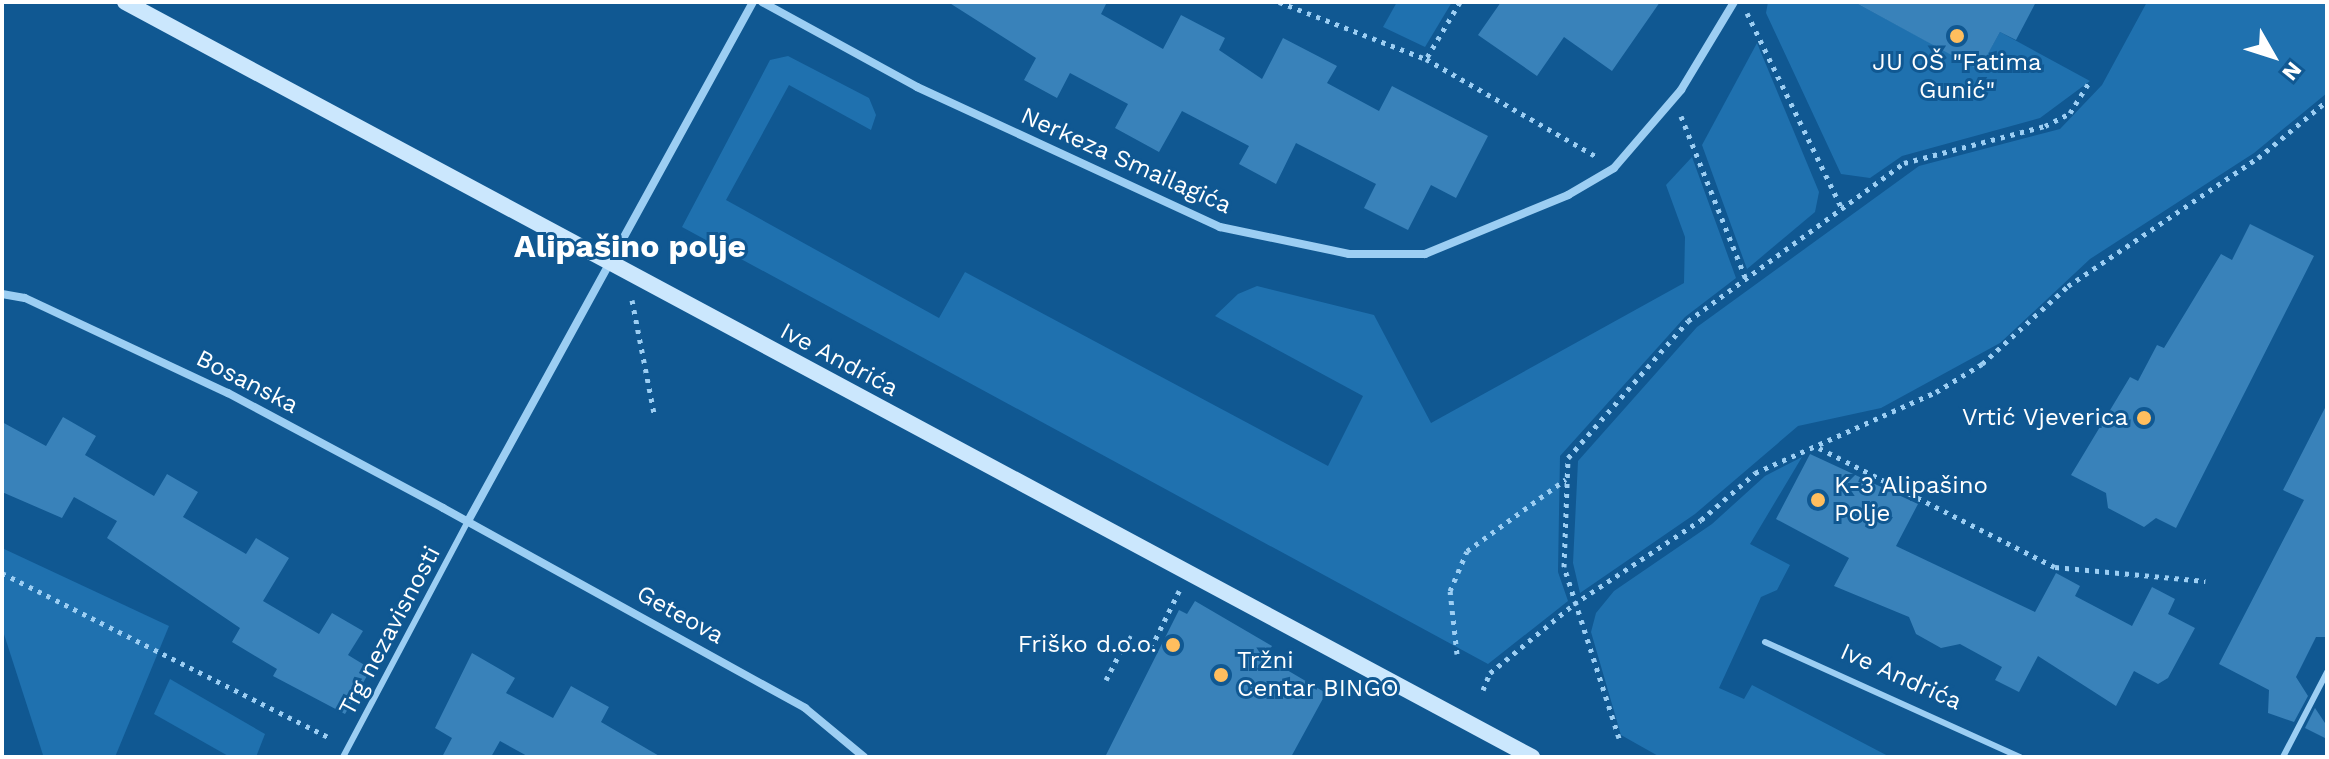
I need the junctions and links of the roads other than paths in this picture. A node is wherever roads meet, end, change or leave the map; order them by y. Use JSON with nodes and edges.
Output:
{"nodes":[{"id":1,"x":125,"y":2,"type":"edge"},
{"id":2,"x":753,"y":2,"type":"edge"},
{"id":3,"x":762,"y":2,"type":"edge"},
{"id":4,"x":1734,"y":2,"type":"edge"},
{"id":5,"x":609,"y":265,"type":"junction"},
{"id":6,"x":2,"y":294,"type":"edge"},
{"id":7,"x":468,"y":521,"type":"junction"},
{"id":8,"x":1765,"y":642,"type":"dead end"},
{"id":9,"x":2327,"y":672,"type":"edge"},
{"id":10,"x":343,"y":757,"type":"edge"},
{"id":11,"x":864,"y":757,"type":"edge"},
{"id":12,"x":1532,"y":757,"type":"edge"},
{"id":13,"x":2017,"y":757,"type":"edge"},
{"id":14,"x":2283,"y":757,"type":"edge"}],
"edges":[{"from":1,"to":5,"type":"main road","name":"Ive Andrića"},
{"from":2,"to":5,"type":"street"},
{"from":3,"to":4,"type":"street","name":"Nerkeza Smailagića"},
{"from":5,"to":7,"type":"street"},
{"from":5,"to":12,"type":"main road","name":"Ive Andrića"},
{"from":6,"to":7,"type":"street","name":"Bosanska"},
{"from":7,"to":10,"type":"lane","name":"Trg nezavisnosti"},
{"from":7,"to":11,"type":"street","name":"Geteova"},
{"from":8,"to":13,"type":"lane","name":"Ive Andrića"},
{"from":9,"to":14,"type":"lane"}]}
